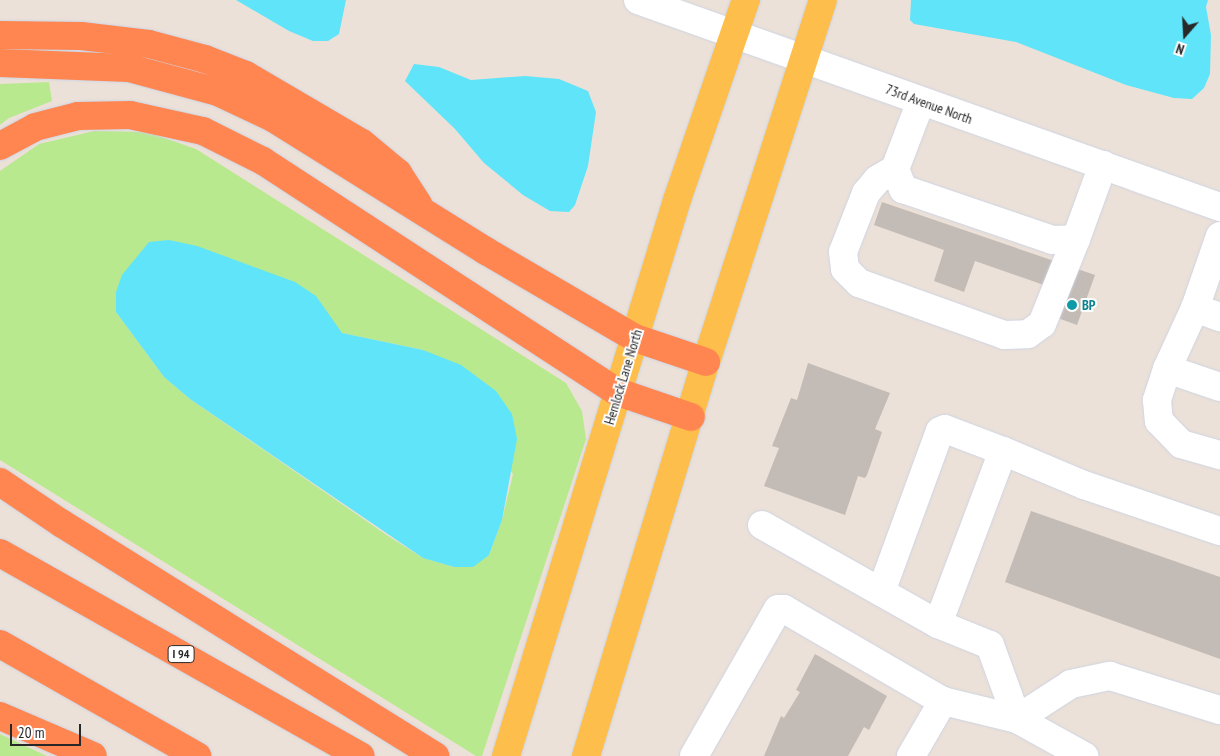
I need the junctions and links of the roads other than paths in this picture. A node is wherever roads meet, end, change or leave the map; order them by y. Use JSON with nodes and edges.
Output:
{"nodes":[{"id":1,"x":638,"y":0,"type":"edge"},
{"id":2,"x":746,"y":0,"type":"edge"},
{"id":3,"x":823,"y":0,"type":"edge"},
{"id":4,"x":733,"y":34,"type":"junction"},
{"id":5,"x":0,"y":35,"type":"edge"},
{"id":6,"x":804,"y":60,"type":"junction"},
{"id":7,"x":0,"y":63,"type":"edge"},
{"id":8,"x":921,"y":101,"type":"junction"},
{"id":9,"x":0,"y":146,"type":"edge"},
{"id":10,"x":1104,"y":165,"type":"junction"},
{"id":11,"x":895,"y":169,"type":"junction"},
{"id":12,"x":1220,"y":207,"type":"edge"},
{"id":13,"x":423,"y":211,"type":"junction"},
{"id":14,"x":1220,"y":236,"type":"edge"},
{"id":15,"x":1076,"y":239,"type":"junction"},
{"id":16,"x":1208,"y":313,"type":"edge"},
{"id":17,"x":634,"y":338,"type":"junction"},
{"id":18,"x":706,"y":362,"type":"junction"},
{"id":19,"x":1164,"y":377,"type":"junction"},
{"id":20,"x":1220,"y":388,"type":"edge"},
{"id":21,"x":618,"y":392,"type":"junction"},
{"id":22,"x":691,"y":417,"type":"junction"},
{"id":23,"x":1003,"y":451,"type":"junction"},
{"id":24,"x":1220,"y":455,"type":"edge"},
{"id":25,"x":0,"y":482,"type":"edge"},
{"id":26,"x":762,"y":525,"type":"dead end"},
{"id":27,"x":1220,"y":531,"type":"edge"},
{"id":28,"x":0,"y":553,"type":"edge"},
{"id":29,"x":881,"y":592,"type":"junction"},
{"id":30,"x":938,"y":624,"type":"junction"},
{"id":31,"x":0,"y":644,"type":"edge"},
{"id":32,"x":943,"y":701,"type":"junction"},
{"id":33,"x":1220,"y":710,"type":"edge"},
{"id":34,"x":0,"y":716,"type":"edge"},
{"id":35,"x":1017,"y":719,"type":"junction"},
{"id":36,"x":93,"y":756,"type":"edge"},
{"id":37,"x":197,"y":756,"type":"edge"},
{"id":38,"x":361,"y":756,"type":"edge"},
{"id":39,"x":435,"y":756,"type":"edge"},
{"id":40,"x":506,"y":756,"type":"edge"},
{"id":41,"x":586,"y":756,"type":"edge"},
{"id":42,"x":694,"y":756,"type":"edge"},
{"id":43,"x":912,"y":756,"type":"edge"},
{"id":44,"x":1084,"y":756,"type":"edge"}],
"edges":[{"from":1,"to":4,"type":"street","name":"73rd Avenue North"},
{"from":2,"to":4,"type":"main road","name":"Hemlock Lane North"},
{"from":3,"to":6,"type":"main road"},
{"from":4,"to":6,"type":"street","name":"73rd Avenue North"},
{"from":4,"to":17,"type":"main road","name":"Hemlock Lane North"},
{"from":5,"to":13,"type":"highway"},
{"from":6,"to":8,"type":"street","name":"73rd Avenue North"},
{"from":6,"to":18,"type":"main road"},
{"from":7,"to":13,"type":"highway"},
{"from":8,"to":10,"type":"street","name":"73rd Avenue North"},
{"from":8,"to":11,"type":"street"},
{"from":9,"to":21,"type":"highway"},
{"from":10,"to":12,"type":"street","name":"73rd Avenue North"},
{"from":10,"to":15,"type":"street"},
{"from":11,"to":15,"type":"street"},
{"from":11,"to":15,"type":"street"},
{"from":13,"to":17,"type":"highway"},
{"from":14,"to":16,"type":"street"},
{"from":16,"to":19,"type":"street"},
{"from":17,"to":18,"type":"highway"},
{"from":17,"to":21,"type":"main road","name":"Hemlock Lane North"},
{"from":18,"to":22,"type":"main road"},
{"from":19,"to":20,"type":"street"},
{"from":19,"to":24,"type":"street"},
{"from":21,"to":22,"type":"highway"},
{"from":21,"to":40,"type":"main road","name":"Hemlock Lane North"},
{"from":22,"to":41,"type":"main road"},
{"from":23,"to":27,"type":"street"},
{"from":23,"to":29,"type":"street"},
{"from":23,"to":30,"type":"street"},
{"from":25,"to":39,"type":"highway"},
{"from":26,"to":29,"type":"street"},
{"from":28,"to":38,"type":"highway","number":"I 94"},
{"from":29,"to":30,"type":"street"},
{"from":30,"to":35,"type":"street"},
{"from":31,"to":37,"type":"highway"},
{"from":32,"to":35,"type":"street"},
{"from":32,"to":42,"type":"street"},
{"from":32,"to":43,"type":"street"},
{"from":33,"to":35,"type":"street"},
{"from":34,"to":36,"type":"highway"},
{"from":35,"to":44,"type":"street"}]}
